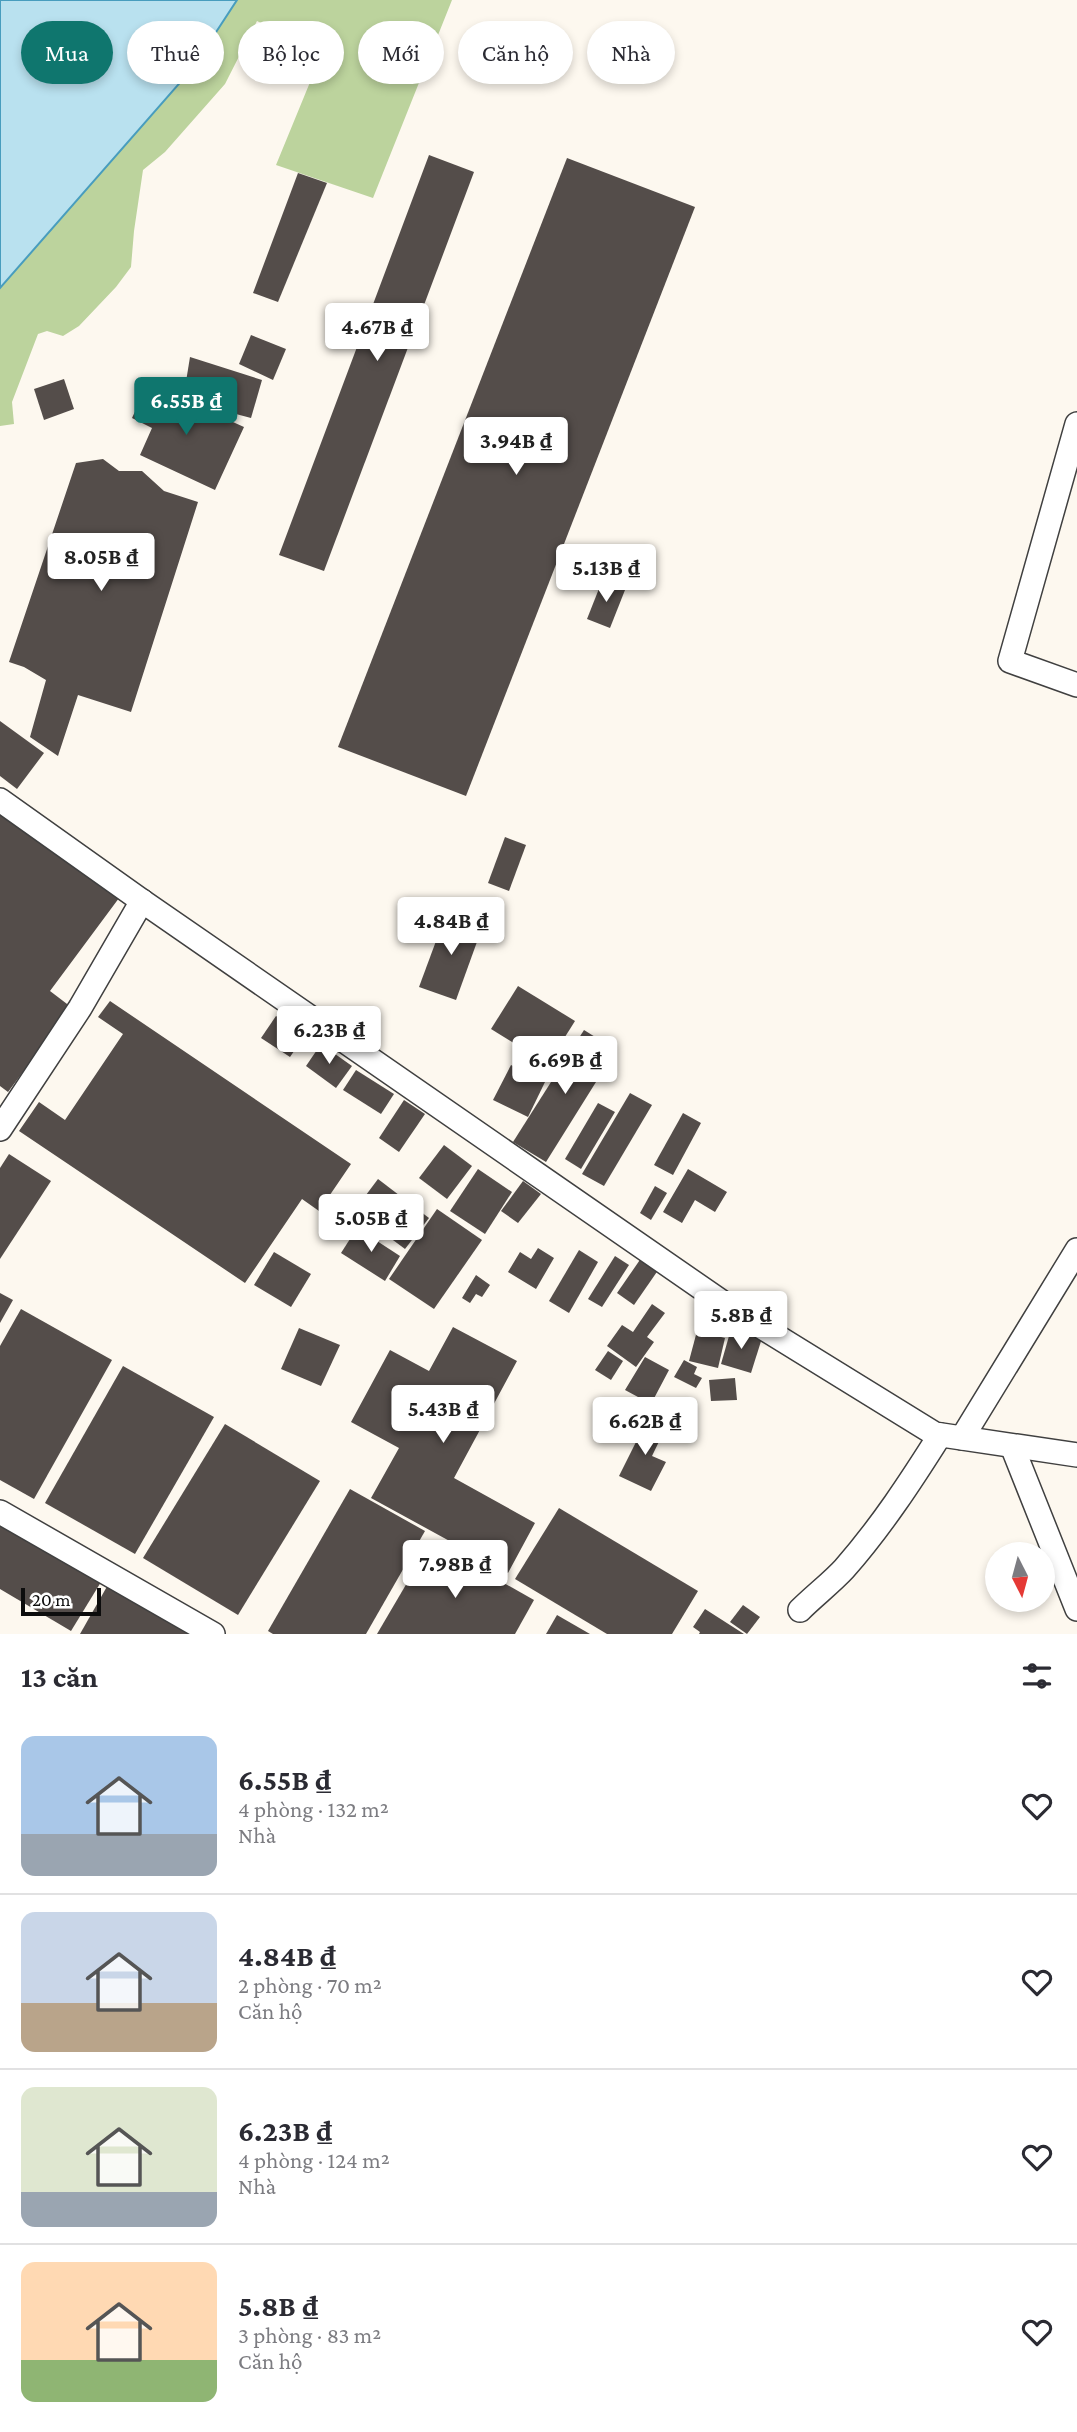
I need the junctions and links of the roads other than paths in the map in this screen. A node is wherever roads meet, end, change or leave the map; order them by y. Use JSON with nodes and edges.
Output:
{"nodes":[{"id":1,"x":1077,"y":424,"type":"edge"},
{"id":2,"x":1077,"y":685,"type":"edge"},
{"id":3,"x":0,"y":800,"type":"edge"},
{"id":4,"x":142,"y":901,"type":"junction"},
{"id":5,"x":0,"y":1129,"type":"edge"},
{"id":6,"x":1077,"y":1250,"type":"edge"},
{"id":7,"x":951,"y":1436,"type":"junction"},
{"id":8,"x":1012,"y":1446,"type":"junction"},
{"id":9,"x":1077,"y":1455,"type":"edge"},
{"id":10,"x":0,"y":1512,"type":"edge"},
{"id":11,"x":1077,"y":1609,"type":"edge"},
{"id":12,"x":800,"y":1610,"type":"dead end"},
{"id":13,"x":213,"y":1634,"type":"edge"}],
"edges":[{"from":1,"to":2,"type":"street"},
{"from":3,"to":4,"type":"street"},
{"from":4,"to":5,"type":"street"},
{"from":4,"to":7,"type":"street"},
{"from":6,"to":7,"type":"street"},
{"from":7,"to":8,"type":"street"},
{"from":7,"to":12,"type":"street"},
{"from":8,"to":9,"type":"street"},
{"from":8,"to":11,"type":"street"},
{"from":10,"to":13,"type":"street"}]}
